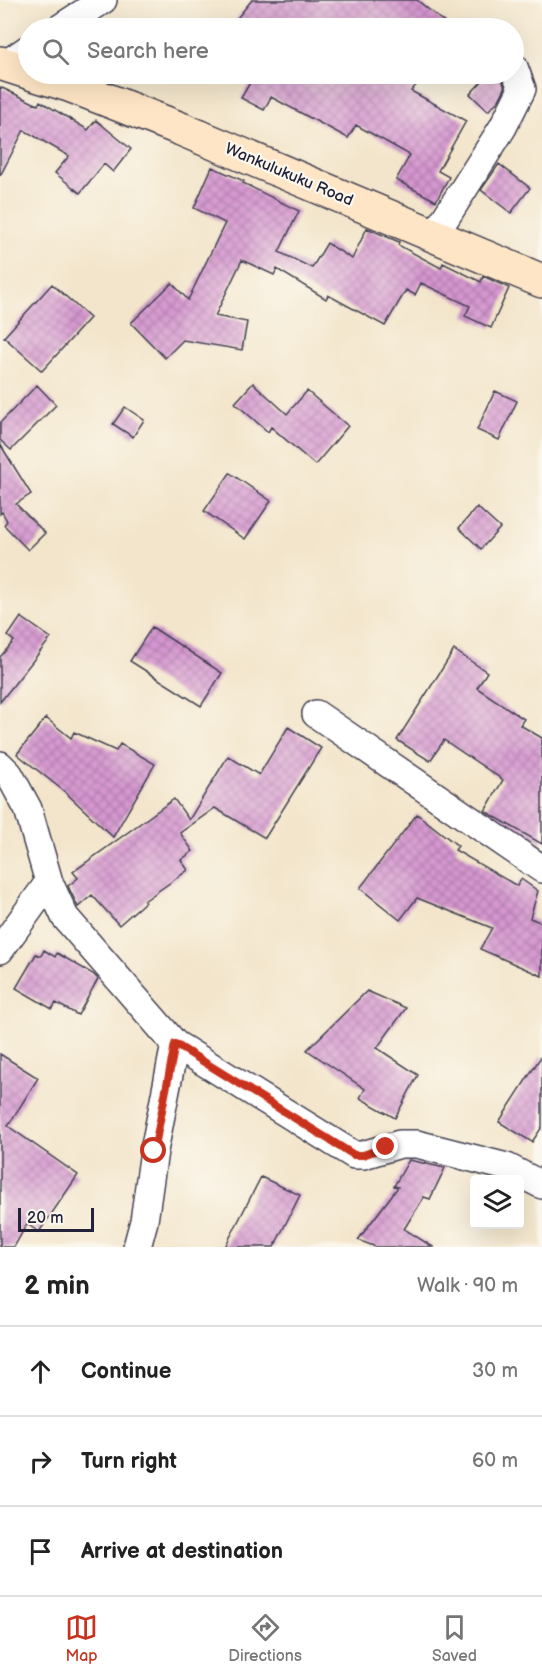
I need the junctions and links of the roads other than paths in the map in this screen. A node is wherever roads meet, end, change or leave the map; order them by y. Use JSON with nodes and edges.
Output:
{"nodes":[{"id":1,"x":103,"y":0,"type":"edge"},
{"id":2,"x":75,"y":18,"type":"edge"},
{"id":3,"x":69,"y":84,"type":"edge"},
{"id":4,"x":520,"y":84,"type":"edge"},
{"id":5,"x":434,"y":236,"type":"junction"},
{"id":6,"x":542,"y":281,"type":"edge"},
{"id":7,"x":316,"y":714,"type":"dead end"},
{"id":8,"x":0,"y":765,"type":"edge"},
{"id":9,"x":542,"y":869,"type":"edge"},
{"id":10,"x":49,"y":882,"type":"junction"},
{"id":11,"x":0,"y":950,"type":"edge"},
{"id":12,"x":175,"y":1044,"type":"junction"},
{"id":13,"x":542,"y":1185,"type":"edge"},
{"id":14,"x":137,"y":1247,"type":"edge"}],
"edges":[{"from":1,"to":2,"type":"street"},
{"from":3,"to":5,"type":"main road","name":"Wankulukuku Road"},
{"from":4,"to":5,"type":"street"},
{"from":5,"to":6,"type":"main road","name":"Wankulukuku Road"},
{"from":7,"to":9,"type":"street"},
{"from":8,"to":10,"type":"street"},
{"from":10,"to":11,"type":"street"},
{"from":10,"to":12,"type":"street"},
{"from":12,"to":13,"type":"street"},
{"from":12,"to":14,"type":"street"}]}
